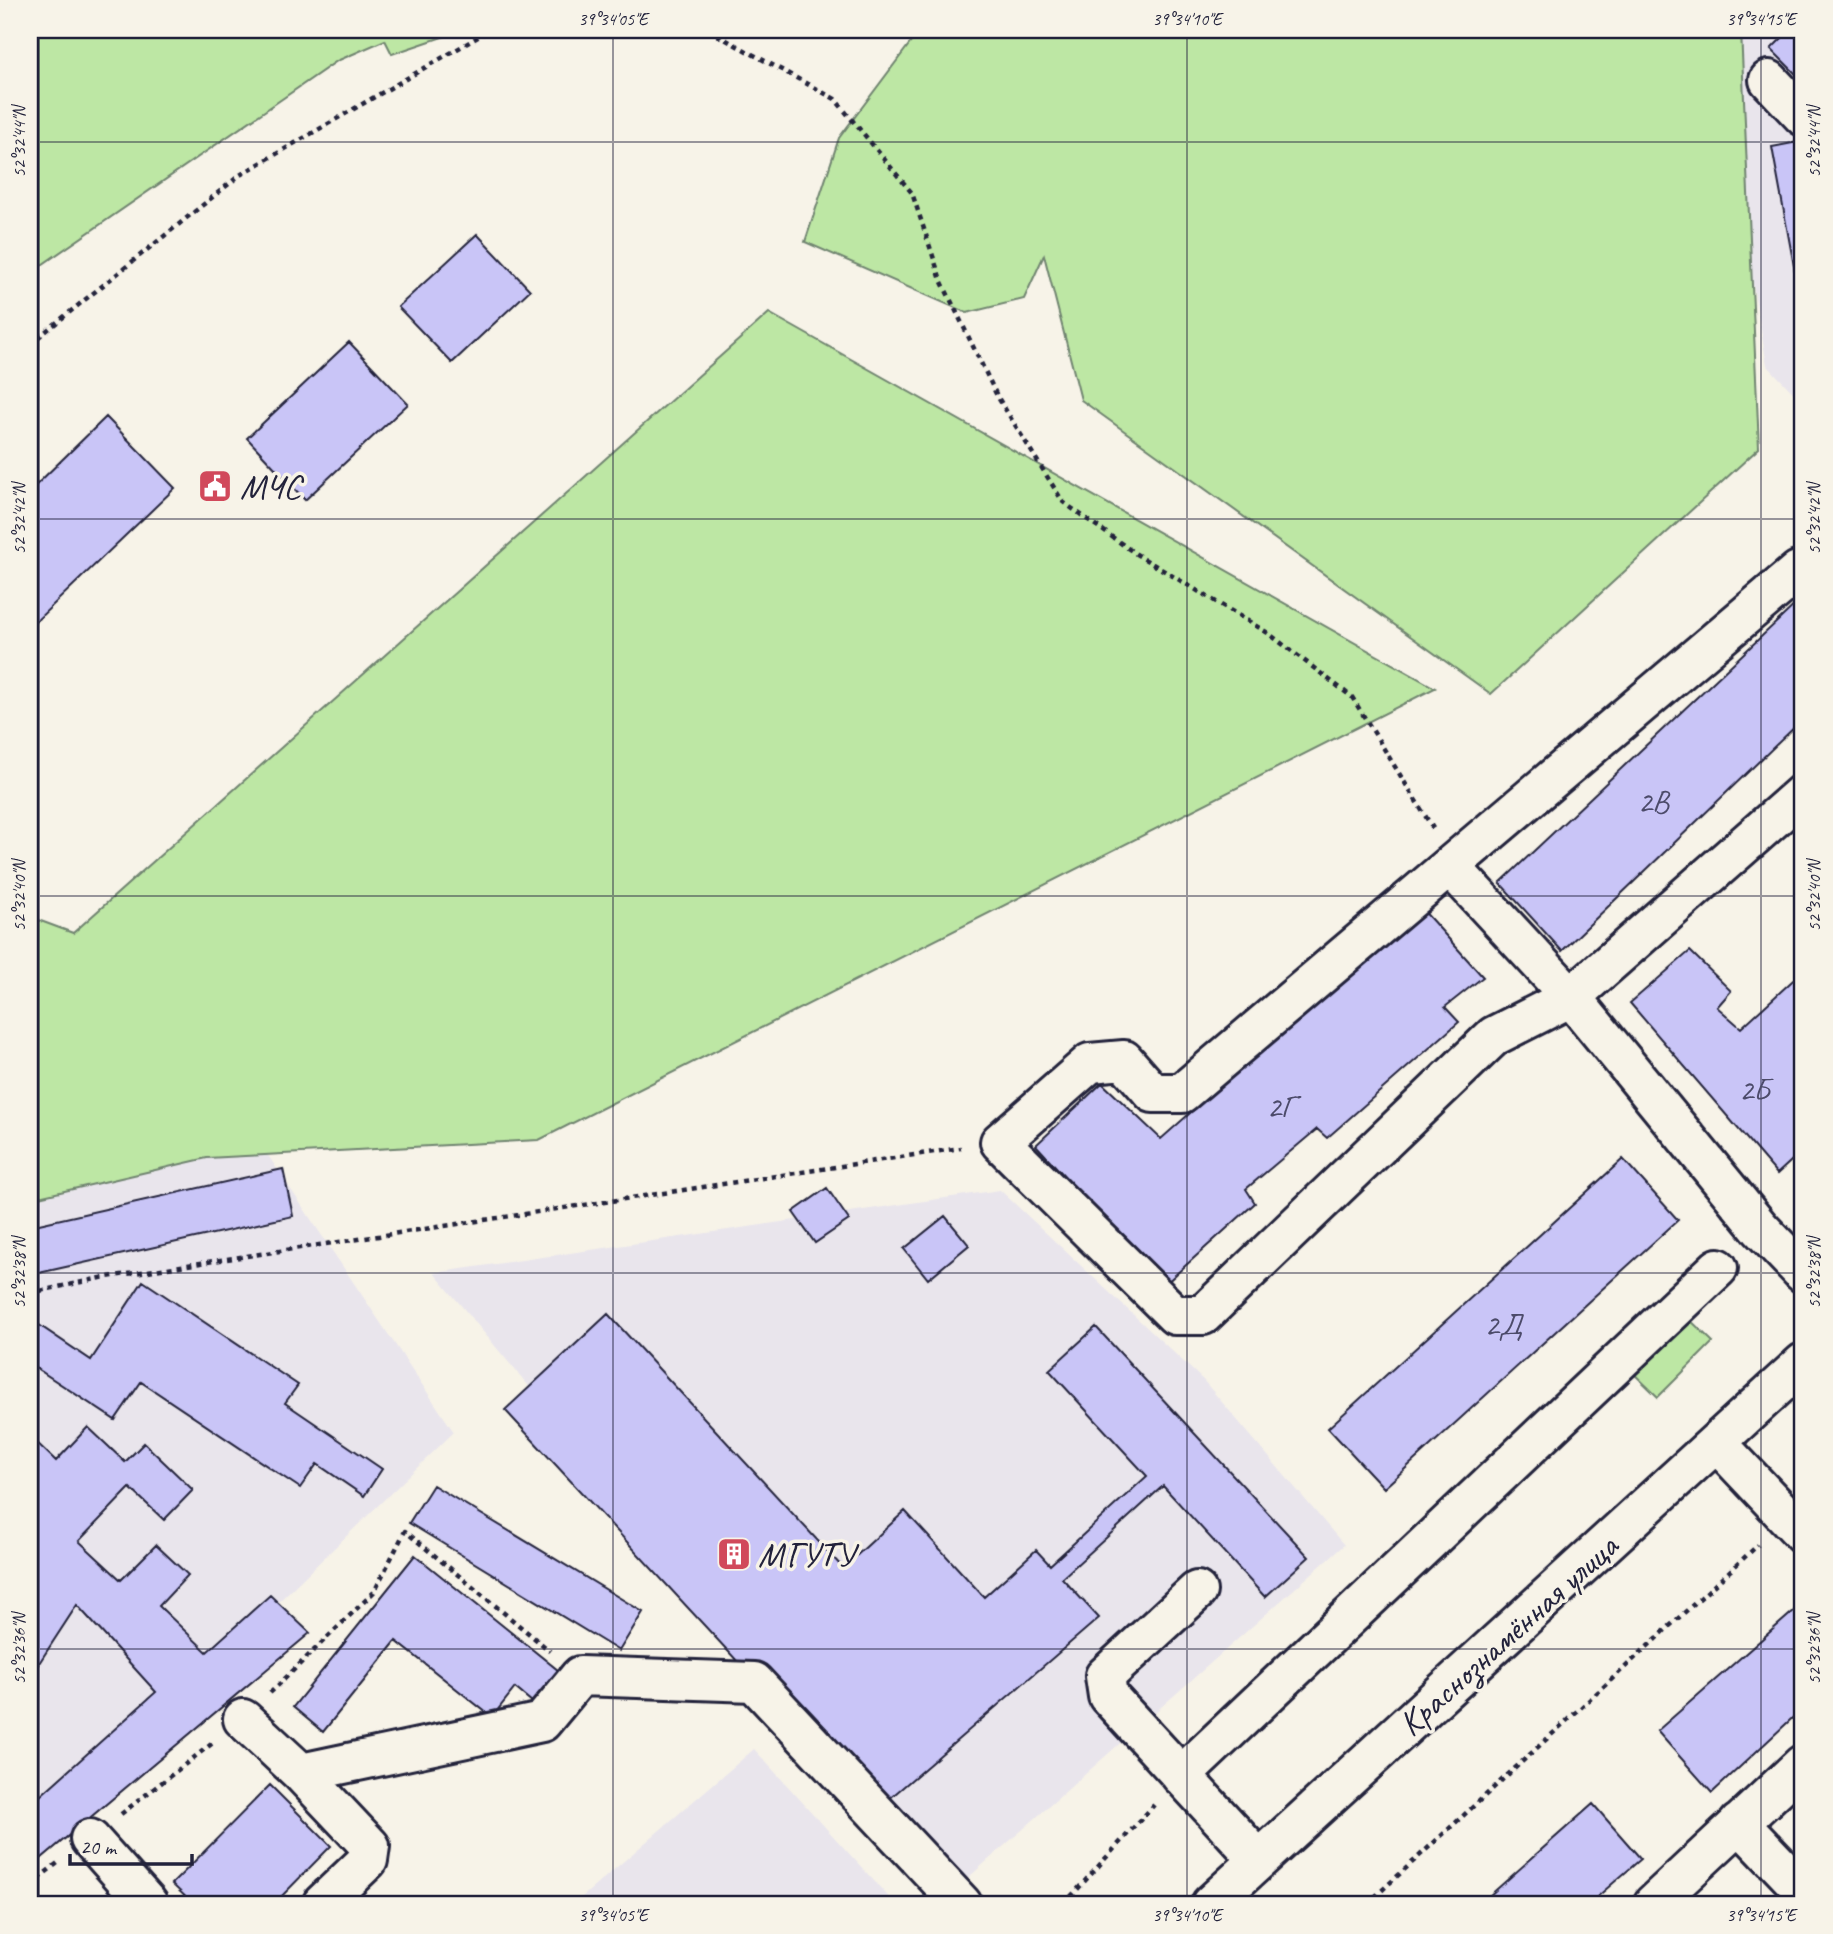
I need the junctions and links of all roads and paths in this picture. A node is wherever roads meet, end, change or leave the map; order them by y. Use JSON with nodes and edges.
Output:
{"nodes":[{"id":1,"x":489,"y":30,"type":"edge"},
{"id":2,"x":708,"y":30,"type":"edge"},
{"id":3,"x":1769,"y":80,"type":"dead end"},
{"id":4,"x":1803,"y":116,"type":"edge"},
{"id":5,"x":30,"y":344,"type":"edge"},
{"id":6,"x":1803,"y":571,"type":"edge"},
{"id":7,"x":1803,"y":793,"type":"edge"},
{"id":8,"x":1450,"y":866,"type":"junction"},
{"id":9,"x":1571,"y":996,"type":"junction"},
{"id":10,"x":1000,"y":1142,"type":"junction"},
{"id":11,"x":1718,"y":1268,"type":"dead end"},
{"id":12,"x":1803,"y":1273,"type":"edge"},
{"id":13,"x":30,"y":1293,"type":"edge"},
{"id":14,"x":1803,"y":1363,"type":"edge"},
{"id":15,"x":1718,"y":1444,"type":"junction"},
{"id":16,"x":1795,"y":1525,"type":"edge"},
{"id":17,"x":1197,"y":1591,"type":"dead end"},
{"id":18,"x":580,"y":1676,"type":"junction"},
{"id":19,"x":243,"y":1719,"type":"junction"},
{"id":20,"x":1803,"y":1764,"type":"edge"},
{"id":21,"x":301,"y":1773,"type":"junction"},
{"id":22,"x":1181,"y":1776,"type":"junction"},
{"id":23,"x":1739,"y":1823,"type":"junction"},
{"id":24,"x":90,"y":1839,"type":"junction"},
{"id":25,"x":1259,"y":1860,"type":"junction"},
{"id":26,"x":30,"y":1885,"type":"edge"},
{"id":27,"x":1803,"y":1890,"type":"edge"},
{"id":28,"x":148,"y":1904,"type":"edge"},
{"id":29,"x":322,"y":1904,"type":"edge"},
{"id":30,"x":962,"y":1904,"type":"edge"},
{"id":31,"x":1064,"y":1904,"type":"edge"},
{"id":32,"x":1211,"y":1904,"type":"edge"},
{"id":33,"x":1367,"y":1904,"type":"edge"},
{"id":34,"x":1653,"y":1904,"type":"edge"}],
"edges":[{"from":1,"to":5,"type":"path"},
{"from":2,"to":8,"type":"path"},
{"from":3,"to":4,"type":"street"},
{"from":6,"to":8,"type":"street"},
{"from":7,"to":9,"type":"street"},
{"from":8,"to":9,"type":"street"},
{"from":8,"to":10,"type":"street"},
{"from":9,"to":10,"type":"street"},
{"from":9,"to":12,"type":"street"},
{"from":10,"to":13,"type":"path"},
{"from":11,"to":22,"type":"street"},
{"from":14,"to":15,"type":"street","name":"Краснознамённая улица"},
{"from":15,"to":16,"type":"street"},
{"from":15,"to":25,"type":"street","name":"Краснознамённая улица"},
{"from":16,"to":33,"type":"path"},
{"from":17,"to":22,"type":"street"},
{"from":18,"to":19,"type":"path"},
{"from":18,"to":21,"type":"street"},
{"from":18,"to":30,"type":"street"},
{"from":19,"to":21,"type":"street"},
{"from":19,"to":24,"type":"path"},
{"from":20,"to":23,"type":"street"},
{"from":21,"to":29,"type":"street"},
{"from":22,"to":25,"type":"street"},
{"from":22,"to":31,"type":"path"},
{"from":23,"to":27,"type":"street"},
{"from":23,"to":34,"type":"street"},
{"from":24,"to":26,"type":"path"},
{"from":24,"to":28,"type":"street"},
{"from":25,"to":32,"type":"street","name":"Краснознамённая улица"}]}
